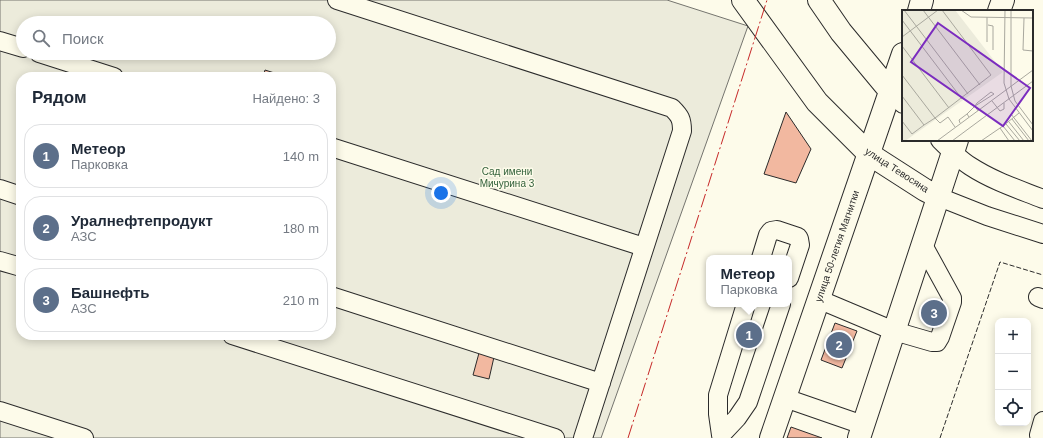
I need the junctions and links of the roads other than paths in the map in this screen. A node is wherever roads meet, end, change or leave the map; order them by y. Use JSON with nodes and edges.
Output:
{"nodes":[{"id":1,"x":338,"y":0,"type":"edge"},
{"id":2,"x":743,"y":0,"type":"edge"},
{"id":3,"x":819,"y":0,"type":"edge"},
{"id":4,"x":922,"y":0,"type":"edge"},
{"id":5,"x":1003,"y":0,"type":"edge"},
{"id":6,"x":918,"y":10,"type":"edge"},
{"id":7,"x":999,"y":10,"type":"edge"},
{"id":8,"x":0,"y":40,"type":"edge"},
{"id":9,"x":16,"y":46,"type":"edge"},
{"id":10,"x":61,"y":60,"type":"edge"},
{"id":11,"x":902,"y":60,"type":"edge"},
{"id":12,"x":98,"y":72,"type":"edge"},
{"id":13,"x":896,"y":97,"type":"edge"},
{"id":14,"x":950,"y":144,"type":"edge"},
{"id":15,"x":336,"y":149,"type":"edge"},
{"id":16,"x":869,"y":154,"type":"junction"},
{"id":17,"x":0,"y":189,"type":"edge"},
{"id":18,"x":16,"y":194,"type":"edge"},
{"id":19,"x":939,"y":196,"type":"junction"},
{"id":20,"x":1043,"y":199,"type":"edge"},
{"id":21,"x":1043,"y":234,"type":"edge"},
{"id":22,"x":923,"y":245,"type":"junction"},
{"id":23,"x":644,"y":247,"type":"junction"},
{"id":24,"x":761,"y":255,"type":"edge"},
{"id":25,"x":0,"y":261,"type":"edge"},
{"id":26,"x":16,"y":266,"type":"edge"},
{"id":27,"x":792,"y":269,"type":"edge"},
{"id":28,"x":336,"y":298,"type":"edge"},
{"id":29,"x":818,"y":299,"type":"junction"},
{"id":30,"x":745,"y":307,"type":"edge"},
{"id":31,"x":779,"y":307,"type":"edge"},
{"id":32,"x":894,"y":331,"type":"junction"},
{"id":33,"x":248,"y":340,"type":"edge"},
{"id":34,"x":601,"y":383,"type":"junction"},
{"id":35,"x":785,"y":398,"type":"junction"},
{"id":36,"x":0,"y":411,"type":"edge"},
{"id":37,"x":861,"y":432,"type":"edge"},
{"id":38,"x":723,"y":437,"type":"edge"},
{"id":39,"x":84,"y":438,"type":"edge"},
{"id":40,"x":555,"y":438,"type":"edge"},
{"id":41,"x":583,"y":438,"type":"edge"},
{"id":42,"x":772,"y":438,"type":"edge"}],
"edges":[{"from":1,"to":23,"type":"street"},
{"from":2,"to":16,"type":"main road","name":"улица Тевосяна"},
{"from":3,"to":13,"type":"main road"},
{"from":4,"to":6,"type":"main road"},
{"from":5,"to":7,"type":"main road"},
{"from":8,"to":9,"type":"street"},
{"from":10,"to":12,"type":"street"},
{"from":11,"to":13,"type":"main road","name":"улица 50-летия Магнитки"},
{"from":13,"to":16,"type":"main road","name":"улица 50-летия Магнитки"},
{"from":14,"to":19,"type":"main road"},
{"from":14,"to":20,"type":"street"},
{"from":15,"to":23,"type":"street"},
{"from":16,"to":19,"type":"main road","name":"улица Тевосяна"},
{"from":16,"to":29,"type":"main road","name":"улица 50-летия Магнитки"},
{"from":17,"to":18,"type":"street"},
{"from":19,"to":21,"type":"street","name":"улица Тевосяна"},
{"from":19,"to":22,"type":"main road"},
{"from":22,"to":32,"type":"main road"},
{"from":22,"to":32,"type":"street"},
{"from":23,"to":34,"type":"street"},
{"from":24,"to":27,"type":"street"},
{"from":25,"to":26,"type":"street"},
{"from":28,"to":34,"type":"street"},
{"from":29,"to":32,"type":"street"},
{"from":29,"to":35,"type":"main road","name":"улица 50-летия Магнитки"},
{"from":30,"to":38,"type":"street"},
{"from":31,"to":38,"type":"street"},
{"from":32,"to":37,"type":"main road"},
{"from":33,"to":40,"type":"street"},
{"from":34,"to":41,"type":"street"},
{"from":35,"to":37,"type":"street"},
{"from":35,"to":42,"type":"main road","name":"улица 50-летия Магнитки"},
{"from":36,"to":39,"type":"street"}]}
